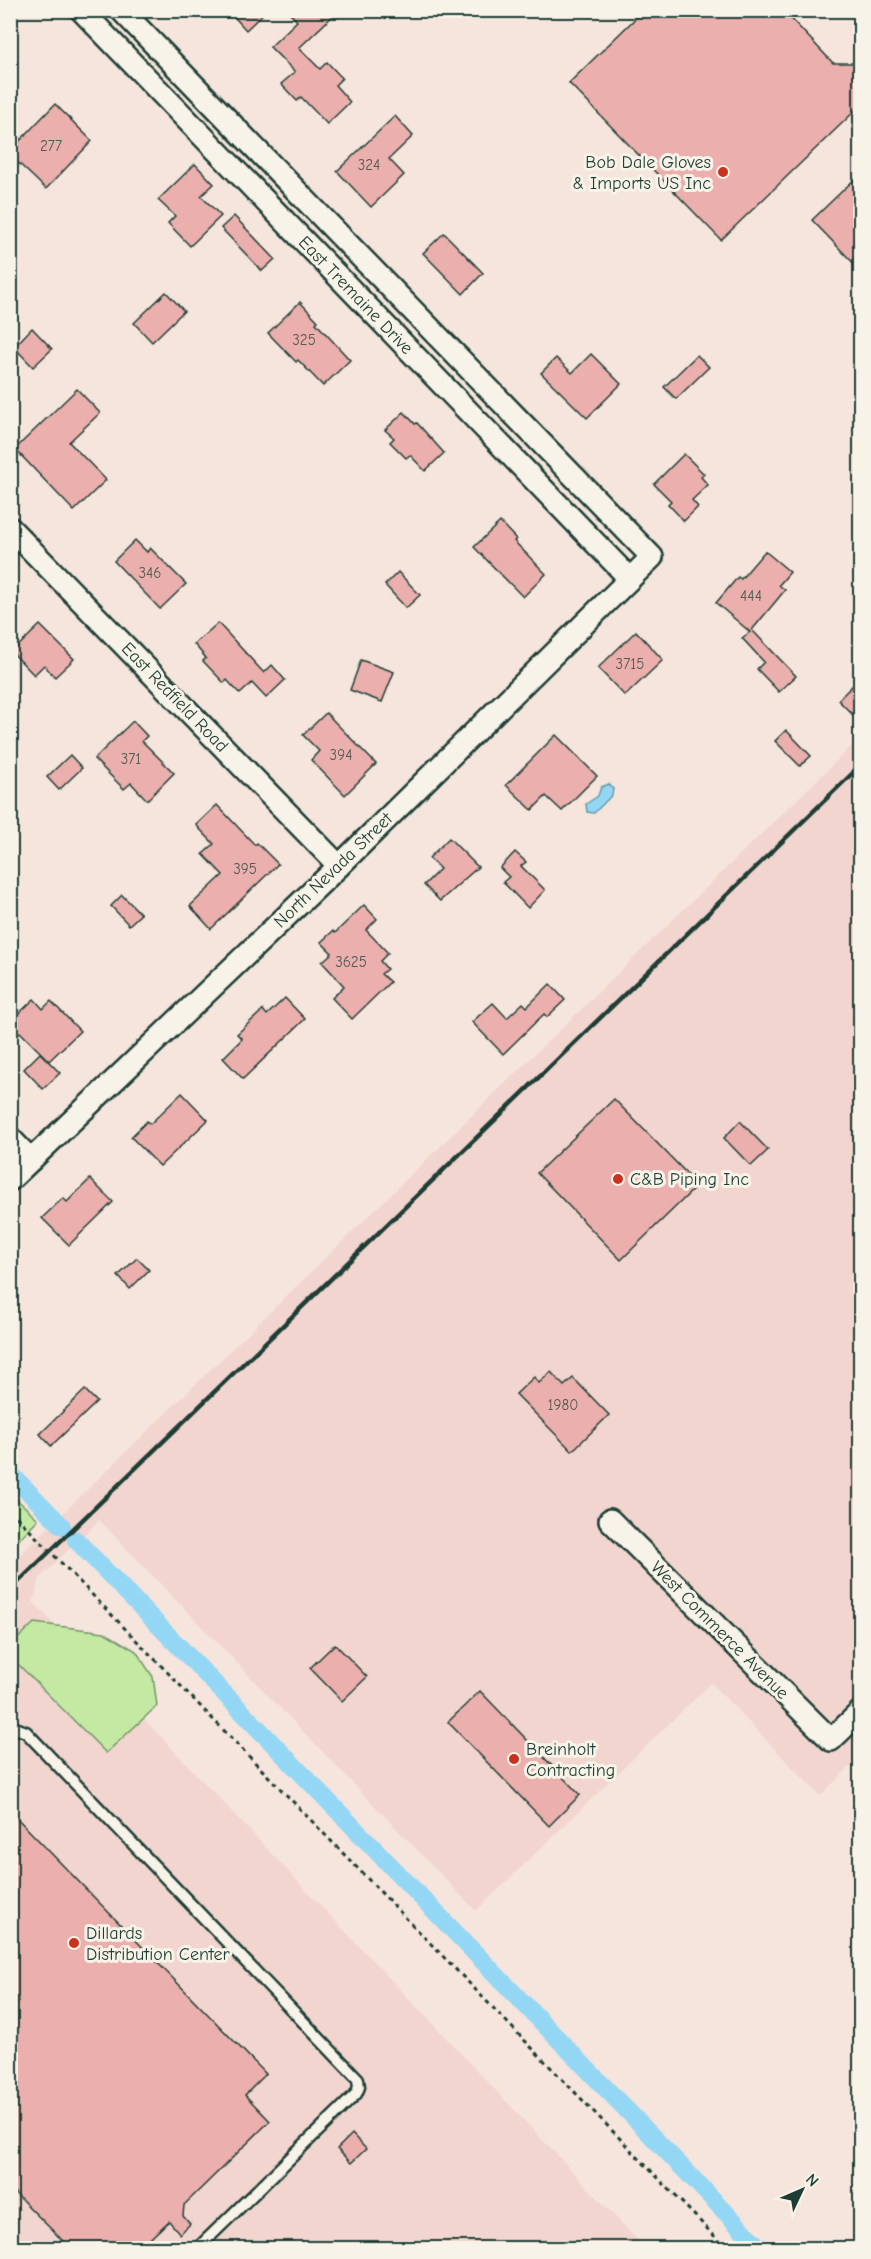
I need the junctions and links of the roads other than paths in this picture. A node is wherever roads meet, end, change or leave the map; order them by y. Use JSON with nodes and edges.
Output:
{"nodes":[{"id":1,"x":81,"y":10,"type":"edge"},
{"id":2,"x":112,"y":10,"type":"edge"},
{"id":3,"x":121,"y":10,"type":"edge"},
{"id":4,"x":96,"y":26,"type":"junction"},
{"id":5,"x":343,"y":238,"type":"junction"},
{"id":6,"x":321,"y":259,"type":"junction"},
{"id":7,"x":10,"y":528,"type":"edge"},
{"id":8,"x":652,"y":557,"type":"joint"},
{"id":9,"x":630,"y":579,"type":"junction"},
{"id":10,"x":339,"y":866,"type":"junction"},
{"id":11,"x":10,"y":1138,"type":"edge"},
{"id":12,"x":31,"y":1160,"type":"junction"},
{"id":13,"x":10,"y":1180,"type":"edge"},
{"id":14,"x":609,"y":1520,"type":"dead end"},
{"id":15,"x":861,"y":1712,"type":"edge"},
{"id":16,"x":10,"y":1726,"type":"edge"},
{"id":17,"x":198,"y":2248,"type":"edge"}],
"edges":[{"from":1,"to":4,"type":"street","name":"East Tremaine Drive"},
{"from":2,"to":4,"type":"street"},
{"from":3,"to":5,"type":"street","name":"East Tremaine Drive"},
{"from":4,"to":6,"type":"street","name":"East Tremaine Drive"},
{"from":5,"to":6,"type":"street"},
{"from":5,"to":8,"type":"street","name":"East Tremaine Drive"},
{"from":6,"to":9,"type":"street","name":"East Tremaine Drive"},
{"from":7,"to":10,"type":"street","name":"East Redfield Road"},
{"from":8,"to":9,"type":"street","name":"North Nevada Street"},
{"from":9,"to":10,"type":"street","name":"North Nevada Street"},
{"from":10,"to":12,"type":"street","name":"North Nevada Street"},
{"from":11,"to":12,"type":"street"},
{"from":12,"to":13,"type":"street","name":"North Nevada Street"},
{"from":14,"to":15,"type":"street","name":"West Commerce Avenue"},
{"from":16,"to":17,"type":"lane"}]}
